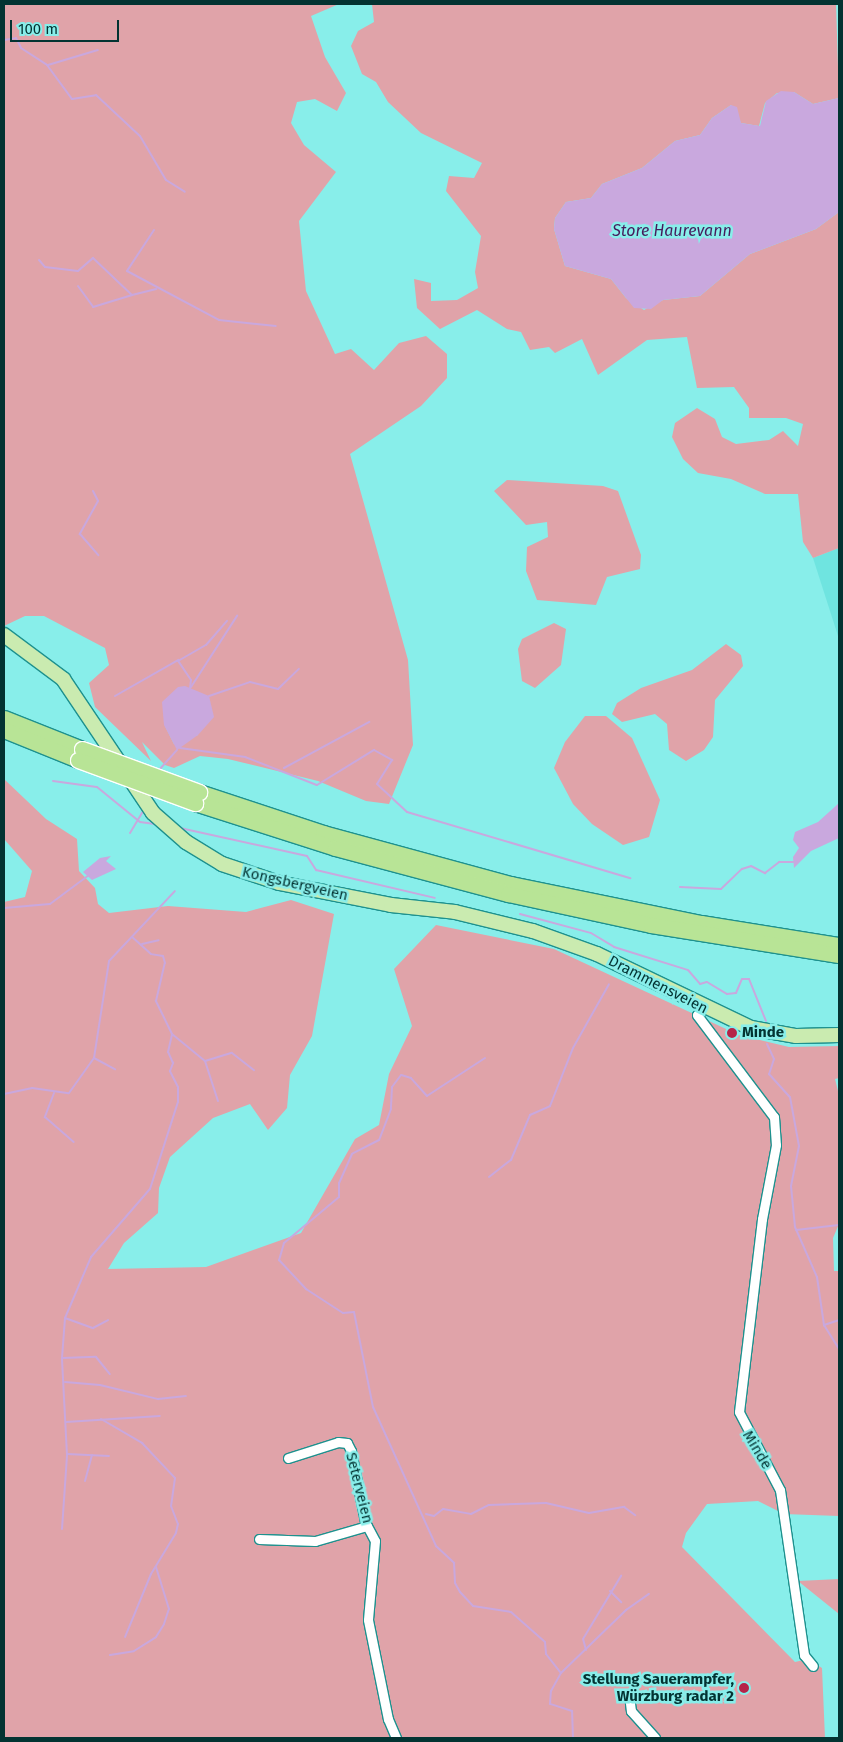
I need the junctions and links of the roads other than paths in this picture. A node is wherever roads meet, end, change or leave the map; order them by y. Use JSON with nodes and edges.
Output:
{"nodes":[{"id":1,"x":4,"y":635,"type":"edge"},
{"id":2,"x":4,"y":718,"type":"edge"},
{"id":3,"x":4,"y":730,"type":"edge"},
{"id":4,"x":80,"y":755,"type":"junction"},
{"id":5,"x":197,"y":798,"type":"junction"},
{"id":6,"x":479,"y":917,"type":"joint"},
{"id":7,"x":839,"y":944,"type":"edge"},
{"id":8,"x":839,"y":956,"type":"edge"},
{"id":9,"x":700,"y":1012,"type":"junction"},
{"id":10,"x":839,"y":1035,"type":"edge"},
{"id":11,"x":288,"y":1458,"type":"dead end"},
{"id":12,"x":367,"y":1526,"type":"junction"},
{"id":13,"x":259,"y":1539,"type":"dead end"},
{"id":14,"x":813,"y":1666,"type":"dead end"},
{"id":15,"x":629,"y":1695,"type":"dead end"},
{"id":16,"x":396,"y":1738,"type":"edge"},
{"id":17,"x":655,"y":1738,"type":"edge"}],
"edges":[{"from":1,"to":6,"type":"main road","name":"Kongsbergveien"},
{"from":2,"to":4,"type":"highway"},
{"from":3,"to":4,"type":"highway"},
{"from":4,"to":5,"type":"highway","bridge":true},
{"from":5,"to":7,"type":"highway"},
{"from":5,"to":8,"type":"highway"},
{"from":6,"to":9,"type":"main road","name":"Drammensveien"},
{"from":9,"to":10,"type":"main road","name":"Drammensveien"},
{"from":9,"to":14,"type":"street","name":"Minde"},
{"from":11,"to":12,"type":"street","name":"Seterveien"},
{"from":12,"to":13,"type":"street"},
{"from":12,"to":16,"type":"street","name":"Seterveien"},
{"from":15,"to":17,"type":"street"}]}
